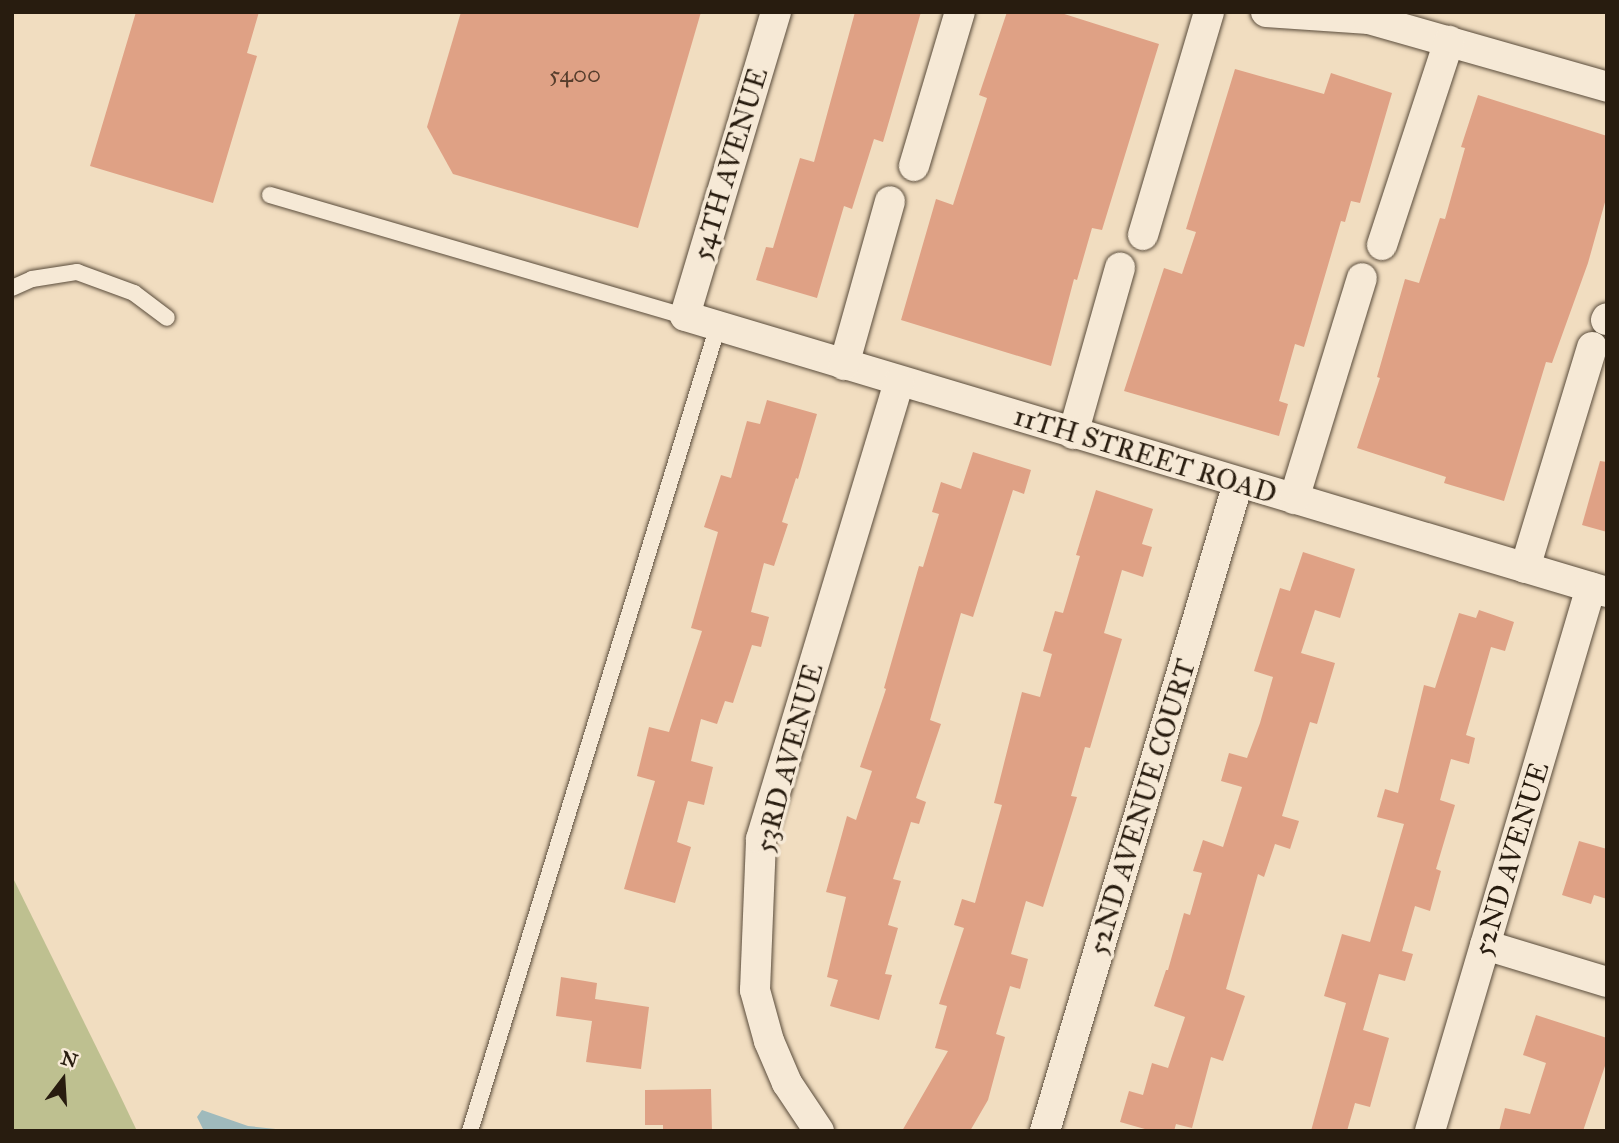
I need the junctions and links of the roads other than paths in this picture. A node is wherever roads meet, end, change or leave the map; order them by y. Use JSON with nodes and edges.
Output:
{"nodes":[{"id":1,"x":776,"y":12,"type":"edge"},
{"id":2,"x":960,"y":12,"type":"edge"},
{"id":3,"x":1209,"y":12,"type":"edge"},
{"id":4,"x":1266,"y":12,"type":"edge"},
{"id":5,"x":1370,"y":16,"type":"edge"},
{"id":6,"x":1449,"y":41,"type":"junction"},
{"id":7,"x":1607,"y":87,"type":"edge"},
{"id":8,"x":914,"y":166,"type":"dead end"},
{"id":9,"x":270,"y":195,"type":"dead end"},
{"id":10,"x":890,"y":201,"type":"dead end"},
{"id":11,"x":1143,"y":235,"type":"dead end"},
{"id":12,"x":1382,"y":245,"type":"dead end"},
{"id":13,"x":1120,"y":268,"type":"dead end"},
{"id":14,"x":1362,"y":278,"type":"dead end"},
{"id":15,"x":12,"y":288,"type":"edge"},
{"id":16,"x":685,"y":316,"type":"junction"},
{"id":17,"x":167,"y":318,"type":"dead end"},
{"id":18,"x":718,"y":327,"type":"junction"},
{"id":19,"x":1592,"y":347,"type":"dead end"},
{"id":20,"x":844,"y":365,"type":"junction"},
{"id":21,"x":899,"y":382,"type":"junction"},
{"id":22,"x":1073,"y":433,"type":"junction"},
{"id":23,"x":1238,"y":483,"type":"junction"},
{"id":24,"x":1294,"y":499,"type":"junction"},
{"id":25,"x":1525,"y":568,"type":"junction"},
{"id":26,"x":1599,"y":590,"type":"edge"},
{"id":27,"x":1485,"y":946,"type":"junction"},
{"id":28,"x":1607,"y":982,"type":"edge"},
{"id":29,"x":470,"y":1131,"type":"edge"},
{"id":30,"x":819,"y":1131,"type":"edge"},
{"id":31,"x":1045,"y":1131,"type":"edge"},
{"id":32,"x":1430,"y":1131,"type":"edge"}],
"edges":[{"from":1,"to":16,"type":"street","name":"54TH AVENUE"},
{"from":2,"to":8,"type":"street"},
{"from":3,"to":11,"type":"street"},
{"from":4,"to":5,"type":"street"},
{"from":5,"to":6,"type":"street"},
{"from":6,"to":7,"type":"street"},
{"from":6,"to":12,"type":"street"},
{"from":9,"to":16,"type":"lane"},
{"from":10,"to":20,"type":"street"},
{"from":13,"to":22,"type":"street"},
{"from":14,"to":24,"type":"street"},
{"from":15,"to":17,"type":"lane"},
{"from":16,"to":18,"type":"street","name":"11TH STREET ROAD"},
{"from":18,"to":20,"type":"street","name":"11TH STREET ROAD"},
{"from":18,"to":29,"type":"lane"},
{"from":19,"to":25,"type":"street"},
{"from":20,"to":21,"type":"street","name":"11TH STREET ROAD"},
{"from":21,"to":22,"type":"street","name":"11TH STREET ROAD"},
{"from":21,"to":30,"type":"street","name":"53RD AVENUE"},
{"from":22,"to":23,"type":"street","name":"11TH STREET ROAD"},
{"from":23,"to":24,"type":"street","name":"11TH STREET ROAD"},
{"from":23,"to":31,"type":"street","name":"52ND AVENUE COURT"},
{"from":24,"to":25,"type":"street","name":"11TH STREET ROAD"},
{"from":25,"to":26,"type":"street","name":"11TH STREET ROAD"},
{"from":26,"to":27,"type":"street","name":"52ND AVENUE"},
{"from":27,"to":28,"type":"street"},
{"from":27,"to":32,"type":"street","name":"52ND AVENUE"}]}
